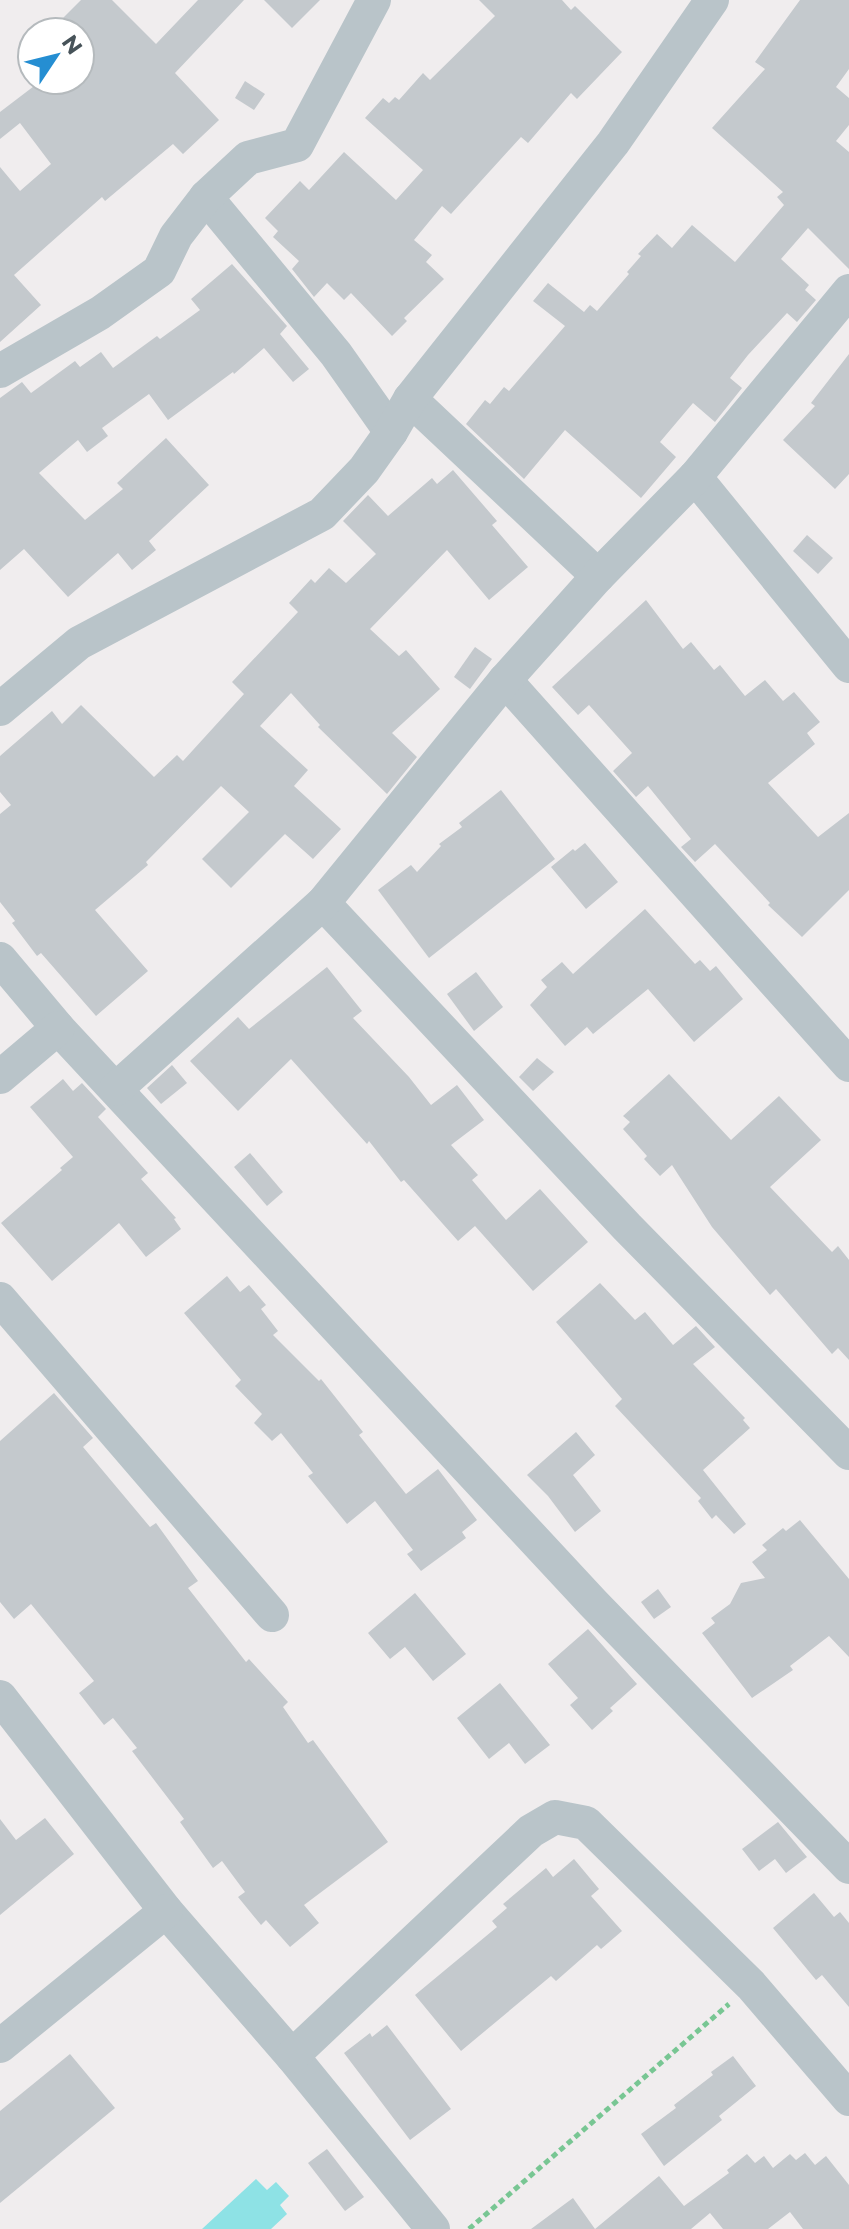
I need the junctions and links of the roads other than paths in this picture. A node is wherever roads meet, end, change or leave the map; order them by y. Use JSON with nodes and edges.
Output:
{"nodes":[{"id":1,"x":374,"y":0,"type":"edge"},
{"id":2,"x":712,"y":0,"type":"edge"},
{"id":3,"x":206,"y":197,"type":"junction"},
{"id":4,"x":849,"y":291,"type":"edge"},
{"id":5,"x":0,"y":371,"type":"edge"},
{"id":6,"x":410,"y":399,"type":"junction"},
{"id":7,"x":391,"y":432,"type":"junction"},
{"id":8,"x":695,"y":477,"type":"junction"},
{"id":9,"x":598,"y":576,"type":"junction"},
{"id":10,"x":849,"y":666,"type":"edge"},
{"id":11,"x":505,"y":680,"type":"junction"},
{"id":12,"x":0,"y":709,"type":"edge"},
{"id":13,"x":323,"y":903,"type":"junction"},
{"id":14,"x":0,"y":959,"type":"edge"},
{"id":15,"x":58,"y":1028,"type":"junction"},
{"id":16,"x":849,"y":1065,"type":"edge"},
{"id":17,"x":0,"y":1077,"type":"edge"},
{"id":18,"x":116,"y":1089,"type":"junction"},
{"id":19,"x":0,"y":1299,"type":"edge"},
{"id":20,"x":849,"y":1453,"type":"edge"},
{"id":21,"x":272,"y":1615,"type":"dead end"},
{"id":22,"x":0,"y":1697,"type":"edge"},
{"id":23,"x":849,"y":1867,"type":"edge"},
{"id":24,"x":166,"y":1911,"type":"junction"},
{"id":25,"x":0,"y":2046,"type":"edge"},
{"id":26,"x":292,"y":2056,"type":"junction"},
{"id":27,"x":849,"y":2099,"type":"edge"},
{"id":28,"x":433,"y":2229,"type":"edge"}],
"edges":[{"from":1,"to":3,"type":"street"},
{"from":2,"to":6,"type":"street"},
{"from":3,"to":5,"type":"street"},
{"from":3,"to":7,"type":"street"},
{"from":4,"to":8,"type":"street"},
{"from":6,"to":7,"type":"street"},
{"from":6,"to":9,"type":"street"},
{"from":7,"to":12,"type":"street"},
{"from":8,"to":9,"type":"street"},
{"from":8,"to":10,"type":"street"},
{"from":9,"to":11,"type":"street"},
{"from":11,"to":13,"type":"street"},
{"from":11,"to":16,"type":"street"},
{"from":13,"to":18,"type":"street"},
{"from":13,"to":20,"type":"street"},
{"from":14,"to":15,"type":"street"},
{"from":15,"to":17,"type":"street"},
{"from":15,"to":18,"type":"street"},
{"from":18,"to":23,"type":"street"},
{"from":19,"to":21,"type":"street"},
{"from":22,"to":24,"type":"street"},
{"from":24,"to":25,"type":"street"},
{"from":24,"to":26,"type":"street"},
{"from":26,"to":27,"type":"street"},
{"from":26,"to":28,"type":"street"}]}
